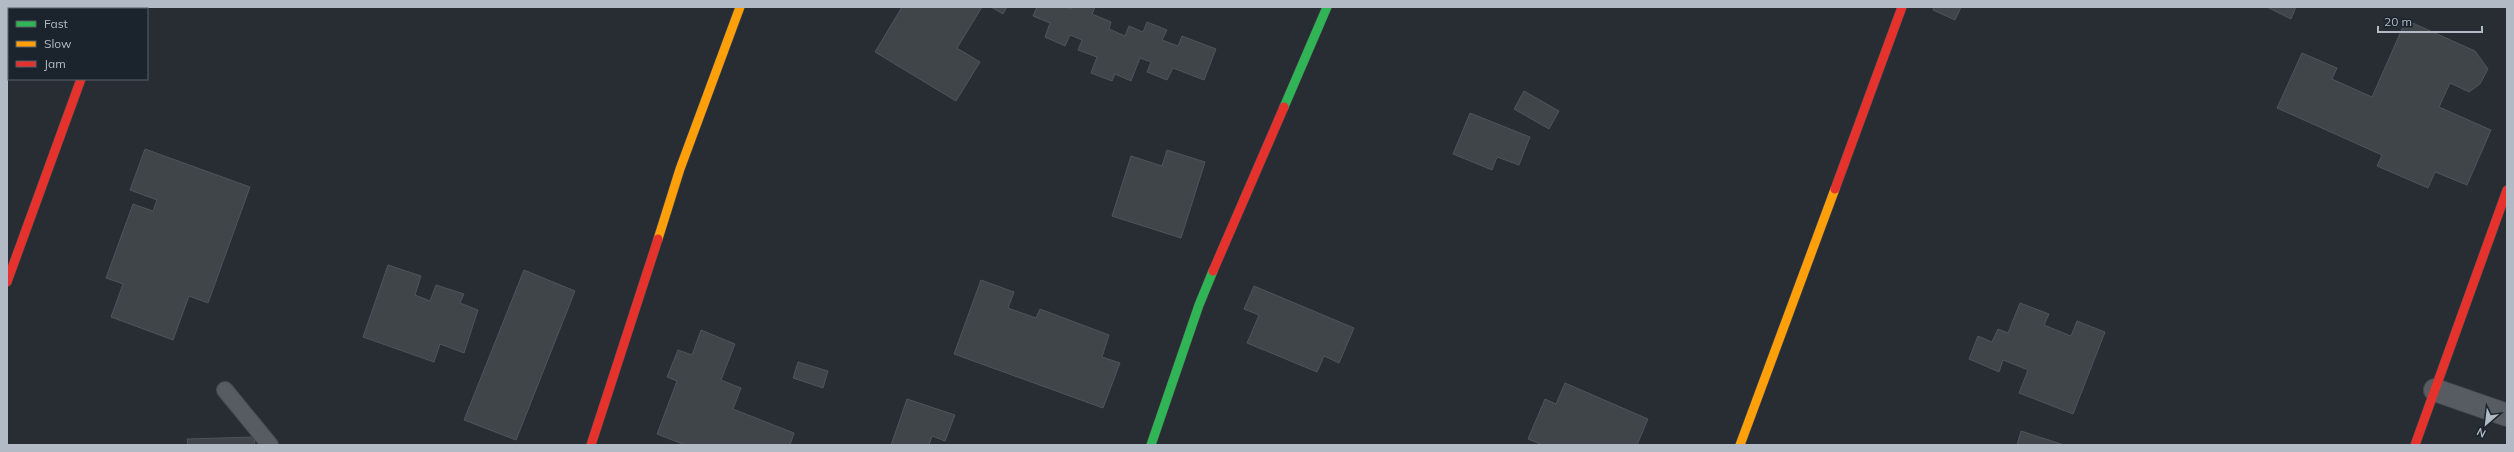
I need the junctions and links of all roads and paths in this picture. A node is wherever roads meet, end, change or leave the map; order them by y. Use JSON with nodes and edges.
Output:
{"nodes":[{"id":1,"x":740,"y":7,"type":"edge"},
{"id":2,"x":1327,"y":7,"type":"edge"},
{"id":3,"x":1902,"y":7,"type":"edge"},
{"id":4,"x":81,"y":80,"type":"edge"},
{"id":5,"x":2507,"y":190,"type":"edge"},
{"id":6,"x":7,"y":282,"type":"edge"},
{"id":7,"x":225,"y":390,"type":"dead end"},
{"id":8,"x":2435,"y":390,"type":"junction"},
{"id":9,"x":2507,"y":415,"type":"edge"},
{"id":10,"x":270,"y":445,"type":"edge"},
{"id":11,"x":591,"y":445,"type":"edge"},
{"id":12,"x":1151,"y":445,"type":"edge"},
{"id":13,"x":1740,"y":445,"type":"edge"},
{"id":14,"x":2415,"y":445,"type":"edge"}],
"edges":[{"from":1,"to":11,"type":"street"},
{"from":2,"to":12,"type":"street"},
{"from":3,"to":13,"type":"street"},
{"from":4,"to":6,"type":"street"},
{"from":5,"to":8,"type":"street"},
{"from":7,"to":10,"type":"lane"},
{"from":8,"to":9,"type":"street"},
{"from":8,"to":14,"type":"street"}]}
